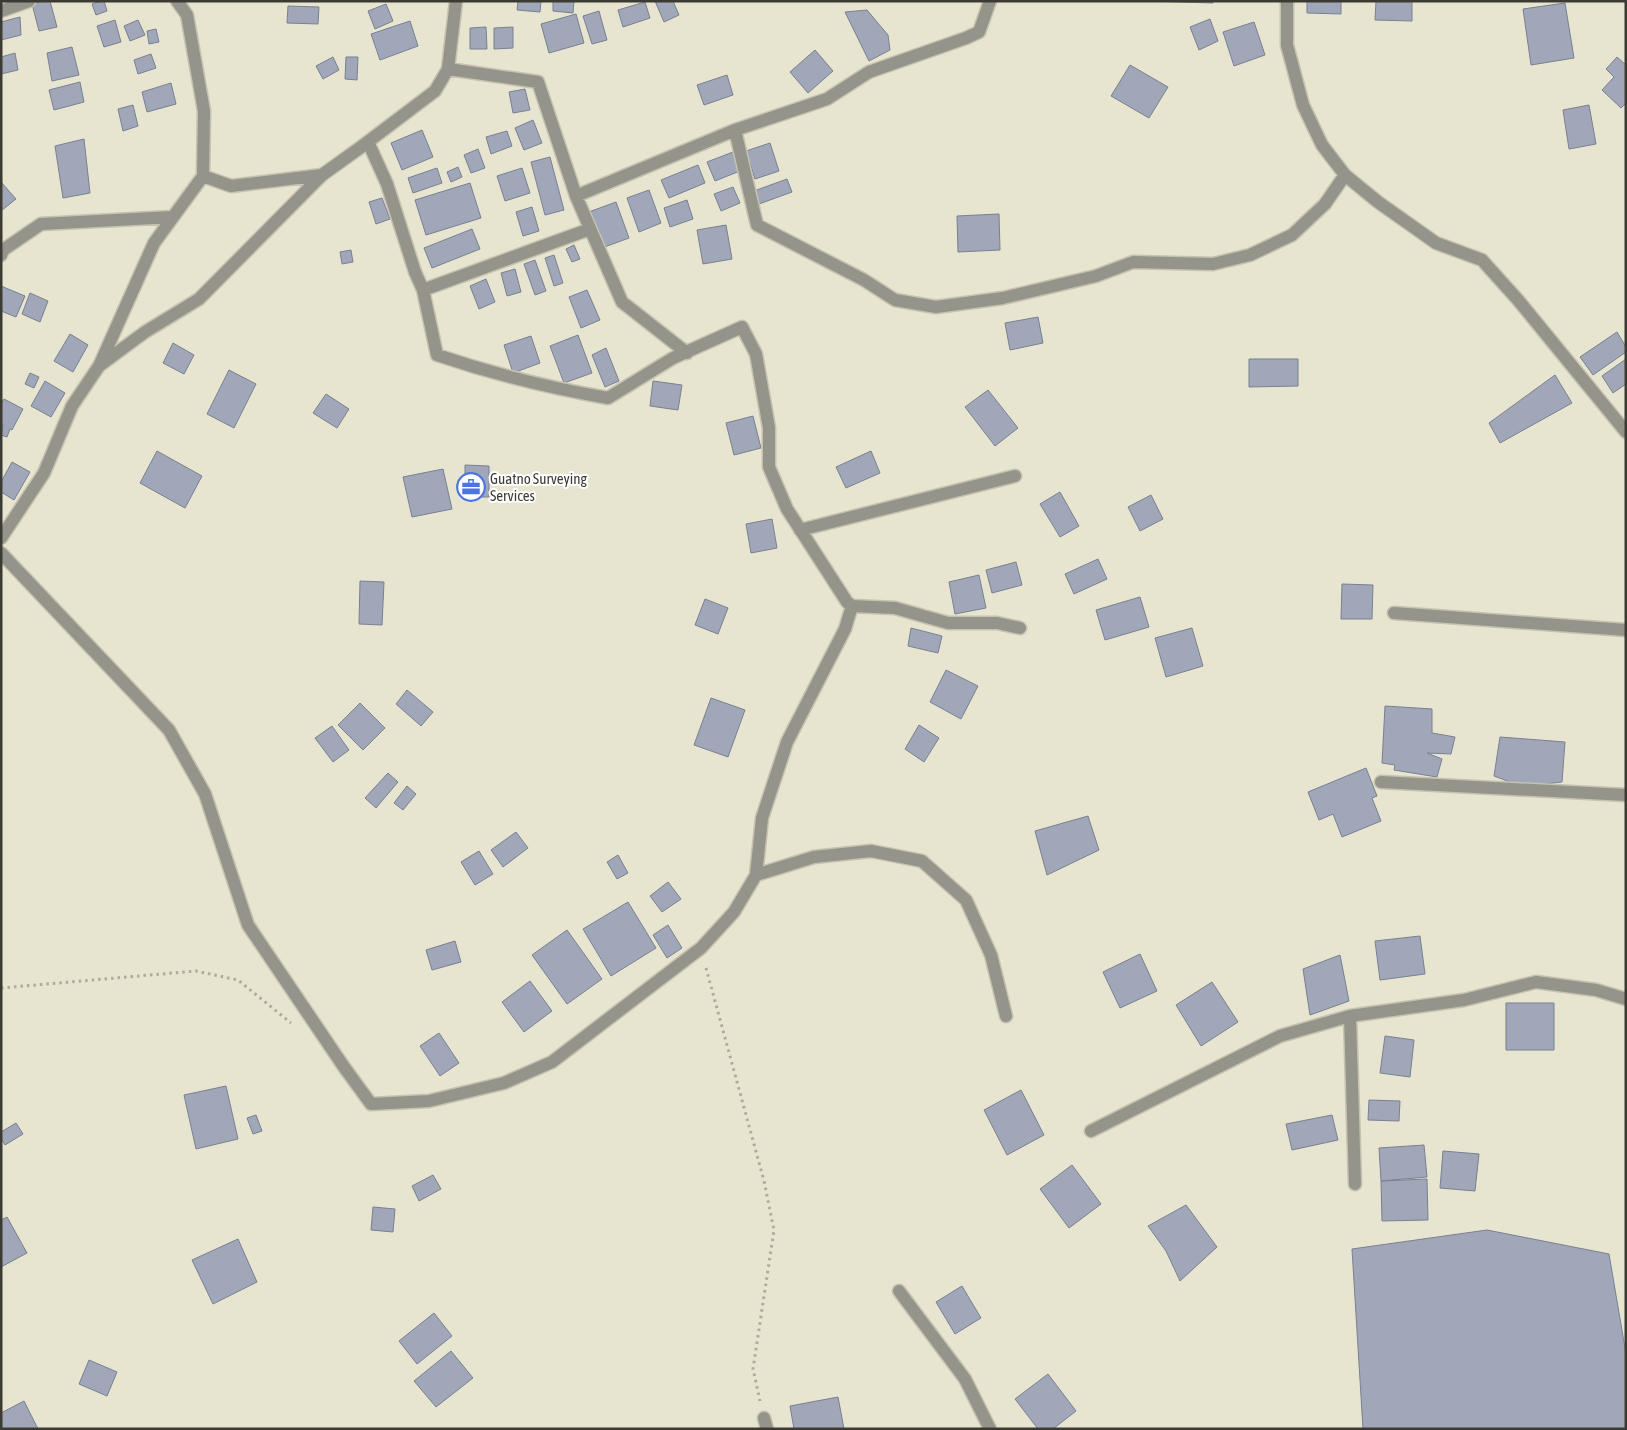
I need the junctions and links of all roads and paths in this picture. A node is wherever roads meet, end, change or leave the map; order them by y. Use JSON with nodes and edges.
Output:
{"nodes":[{"id":1,"x":29,"y":1,"type":"edge"},
{"id":2,"x":177,"y":1,"type":"edge"},
{"id":3,"x":456,"y":1,"type":"edge"},
{"id":4,"x":990,"y":1,"type":"edge"},
{"id":5,"x":1287,"y":1,"type":"edge"},
{"id":6,"x":1,"y":11,"type":"edge"},
{"id":7,"x":448,"y":69,"type":"junction"},
{"id":8,"x":735,"y":130,"type":"junction"},
{"id":9,"x":362,"y":147,"type":"junction"},
{"id":10,"x":322,"y":175,"type":"junction"},
{"id":11,"x":1345,"y":175,"type":"junction"},
{"id":12,"x":203,"y":176,"type":"junction"},
{"id":13,"x":576,"y":196,"type":"junction"},
{"id":14,"x":172,"y":217,"type":"junction"},
{"id":15,"x":590,"y":229,"type":"junction"},
{"id":16,"x":1,"y":255,"type":"edge"},
{"id":17,"x":423,"y":290,"type":"junction"},
{"id":18,"x":687,"y":352,"type":"junction"},
{"id":19,"x":99,"y":366,"type":"junction"},
{"id":20,"x":1626,"y":432,"type":"edge"},
{"id":21,"x":1015,"y":476,"type":"dead end"},
{"id":22,"x":800,"y":530,"type":"junction"},
{"id":23,"x":1,"y":538,"type":"edge"},
{"id":24,"x":1,"y":553,"type":"edge"},
{"id":25,"x":852,"y":606,"type":"junction"},
{"id":26,"x":1394,"y":613,"type":"dead end"},
{"id":27,"x":1020,"y":628,"type":"dead end"},
{"id":28,"x":1626,"y":630,"type":"edge"},
{"id":29,"x":1381,"y":782,"type":"dead end"},
{"id":30,"x":1626,"y":794,"type":"edge"},
{"id":31,"x":756,"y":875,"type":"junction"},
{"id":32,"x":701,"y":948,"type":"junction"},
{"id":33,"x":1,"y":988,"type":"edge"},
{"id":34,"x":1626,"y":999,"type":"edge"},
{"id":35,"x":1006,"y":1016,"type":"dead end"},
{"id":36,"x":1350,"y":1016,"type":"junction"},
{"id":37,"x":291,"y":1023,"type":"dead end"},
{"id":38,"x":1091,"y":1131,"type":"dead end"},
{"id":39,"x":1355,"y":1184,"type":"dead end"},
{"id":40,"x":899,"y":1291,"type":"dead end"},
{"id":41,"x":765,"y":1424,"type":"edge"},
{"id":42,"x":990,"y":1429,"type":"edge"}],
"edges":[{"from":1,"to":6,"type":"street"},
{"from":2,"to":12,"type":"street"},
{"from":3,"to":7,"type":"street"},
{"from":4,"to":8,"type":"street"},
{"from":5,"to":11,"type":"street"},
{"from":7,"to":9,"type":"street"},
{"from":7,"to":13,"type":"street"},
{"from":8,"to":11,"type":"street"},
{"from":8,"to":13,"type":"street"},
{"from":9,"to":10,"type":"street"},
{"from":9,"to":17,"type":"street"},
{"from":10,"to":12,"type":"street"},
{"from":10,"to":19,"type":"street"},
{"from":11,"to":20,"type":"street"},
{"from":12,"to":14,"type":"street"},
{"from":13,"to":15,"type":"street"},
{"from":14,"to":16,"type":"street"},
{"from":14,"to":19,"type":"street"},
{"from":15,"to":17,"type":"street"},
{"from":15,"to":18,"type":"street"},
{"from":17,"to":18,"type":"street"},
{"from":18,"to":22,"type":"street"},
{"from":19,"to":23,"type":"street"},
{"from":21,"to":22,"type":"street"},
{"from":22,"to":25,"type":"street"},
{"from":24,"to":32,"type":"street"},
{"from":25,"to":27,"type":"street"},
{"from":25,"to":31,"type":"street"},
{"from":26,"to":28,"type":"street"},
{"from":29,"to":30,"type":"street"},
{"from":31,"to":32,"type":"street"},
{"from":31,"to":35,"type":"street"},
{"from":32,"to":41,"type":"path"},
{"from":33,"to":37,"type":"path"},
{"from":34,"to":36,"type":"street"},
{"from":36,"to":38,"type":"street"},
{"from":36,"to":39,"type":"street"},
{"from":40,"to":42,"type":"street"}]}
